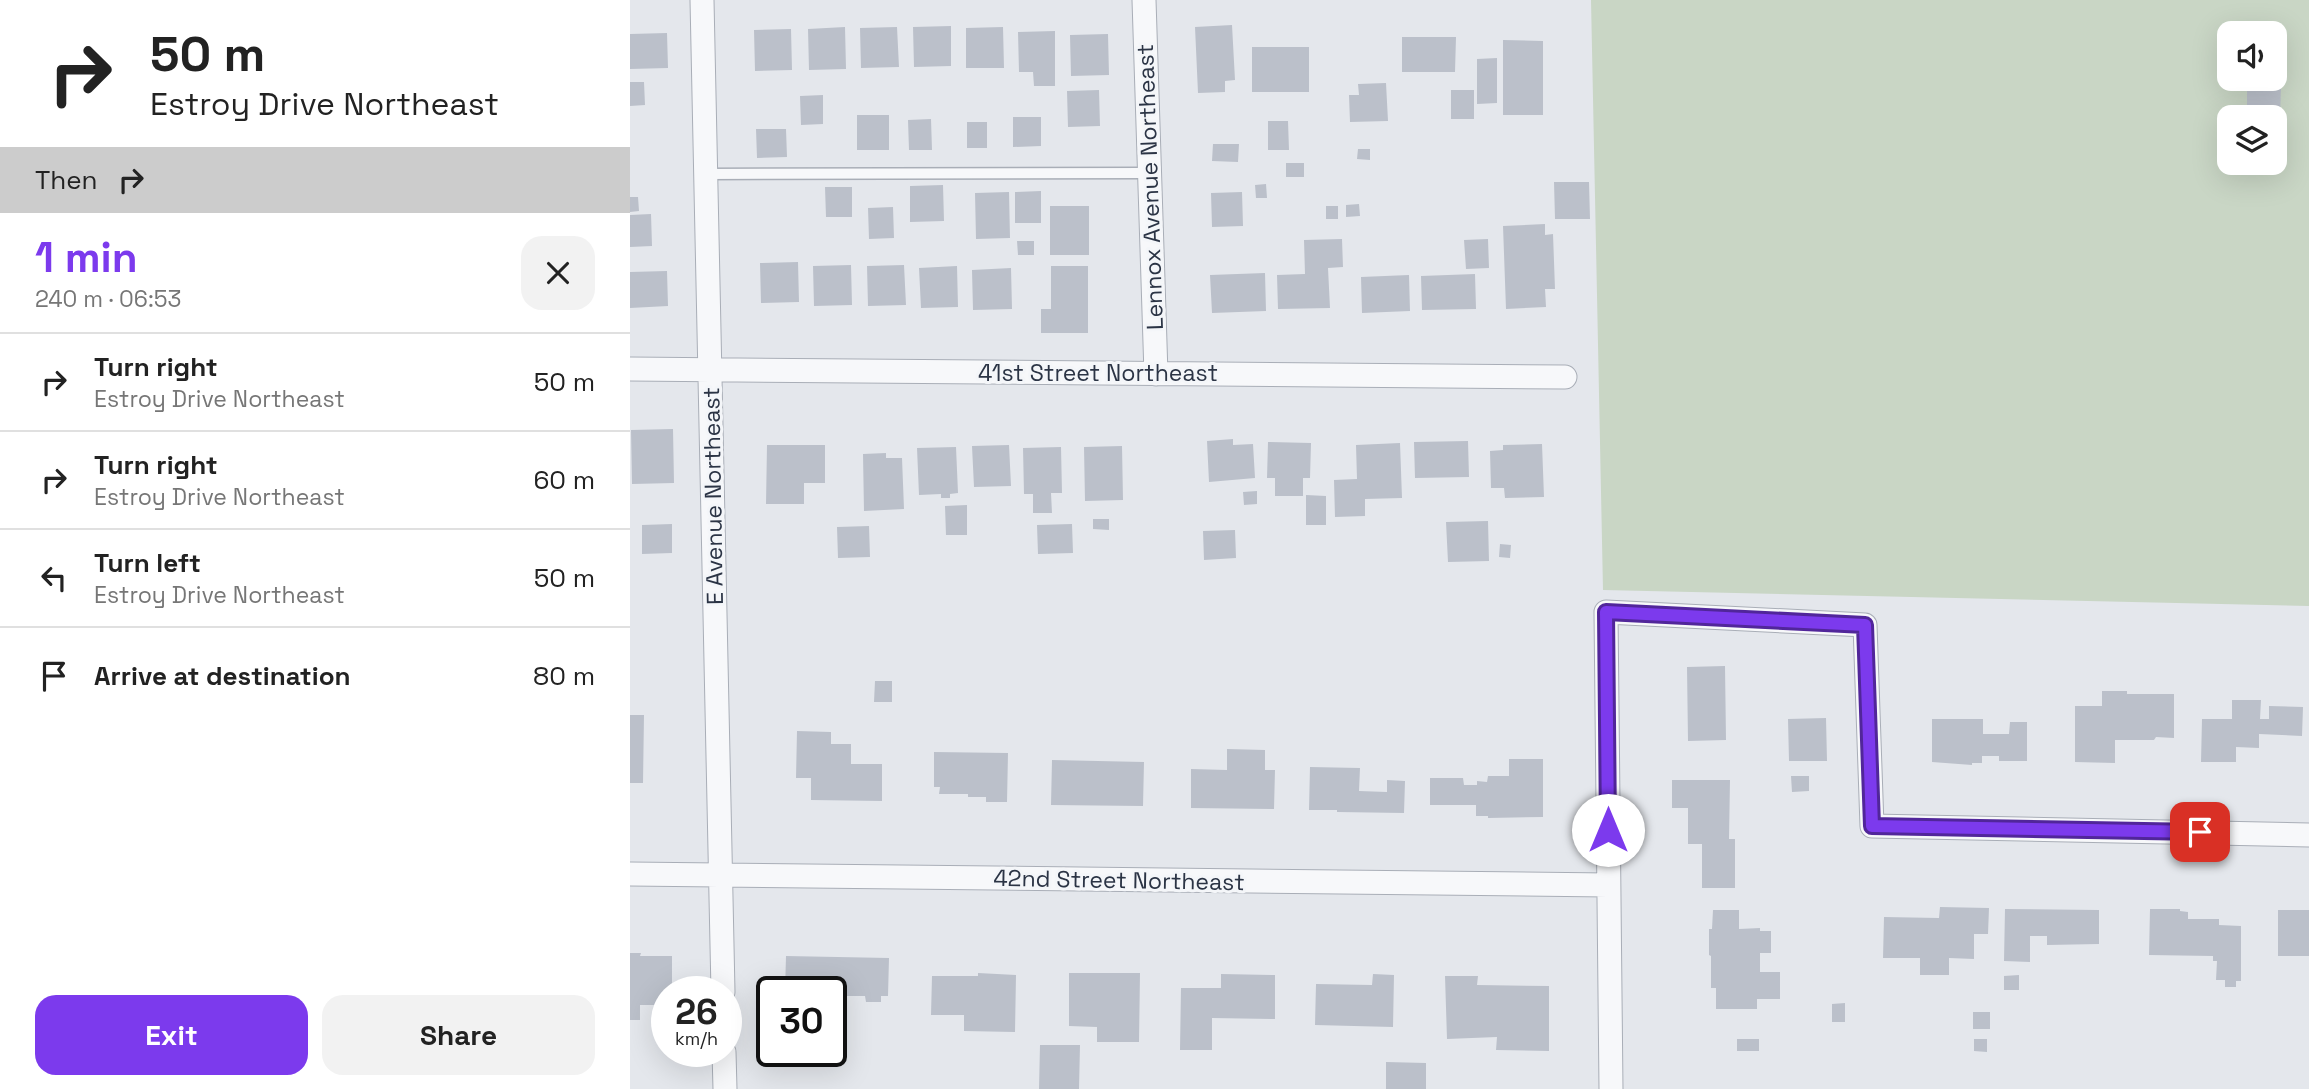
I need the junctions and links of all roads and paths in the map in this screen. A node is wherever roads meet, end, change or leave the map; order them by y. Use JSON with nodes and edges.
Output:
{"nodes":[{"id":1,"x":702,"y":0,"type":"edge"},
{"id":2,"x":1144,"y":0,"type":"edge"},
{"id":3,"x":1150,"y":173,"type":"junction"},
{"id":4,"x":706,"y":174,"type":"junction"},
{"id":5,"x":630,"y":369,"type":"edge"},
{"id":6,"x":710,"y":370,"type":"junction"},
{"id":7,"x":1156,"y":374,"type":"junction"},
{"id":8,"x":1565,"y":377,"type":"dead end"},
{"id":9,"x":2309,"y":835,"type":"edge"},
{"id":10,"x":630,"y":874,"type":"edge"},
{"id":11,"x":720,"y":876,"type":"junction"},
{"id":12,"x":1608,"y":885,"type":"junction"},
{"id":13,"x":723,"y":976,"type":"edge"},
{"id":14,"x":724,"y":1067,"type":"edge"},
{"id":15,"x":725,"y":1089,"type":"edge"},
{"id":16,"x":1611,"y":1089,"type":"edge"}],
"edges":[{"from":1,"to":4,"type":"street","name":"E Avenue Northeast"},
{"from":2,"to":3,"type":"street","name":"Lennox Avenue Northeast"},
{"from":3,"to":4,"type":"lane"},
{"from":3,"to":7,"type":"street","name":"Lennox Avenue Northeast"},
{"from":4,"to":6,"type":"street","name":"E Avenue Northeast"},
{"from":5,"to":6,"type":"street","name":"41st Street Northeast"},
{"from":6,"to":7,"type":"street","name":"41st Street Northeast"},
{"from":6,"to":11,"type":"street","name":"E Avenue Northeast"},
{"from":7,"to":8,"type":"street","name":"41st Street Northeast"},
{"from":9,"to":12,"type":"street"},
{"from":10,"to":11,"type":"street","name":"42nd Street Northeast"},
{"from":11,"to":12,"type":"street","name":"42nd Street Northeast"},
{"from":11,"to":13,"type":"street","name":"E Avenue Northeast"},
{"from":12,"to":16,"type":"street"},
{"from":14,"to":15,"type":"street"}]}
